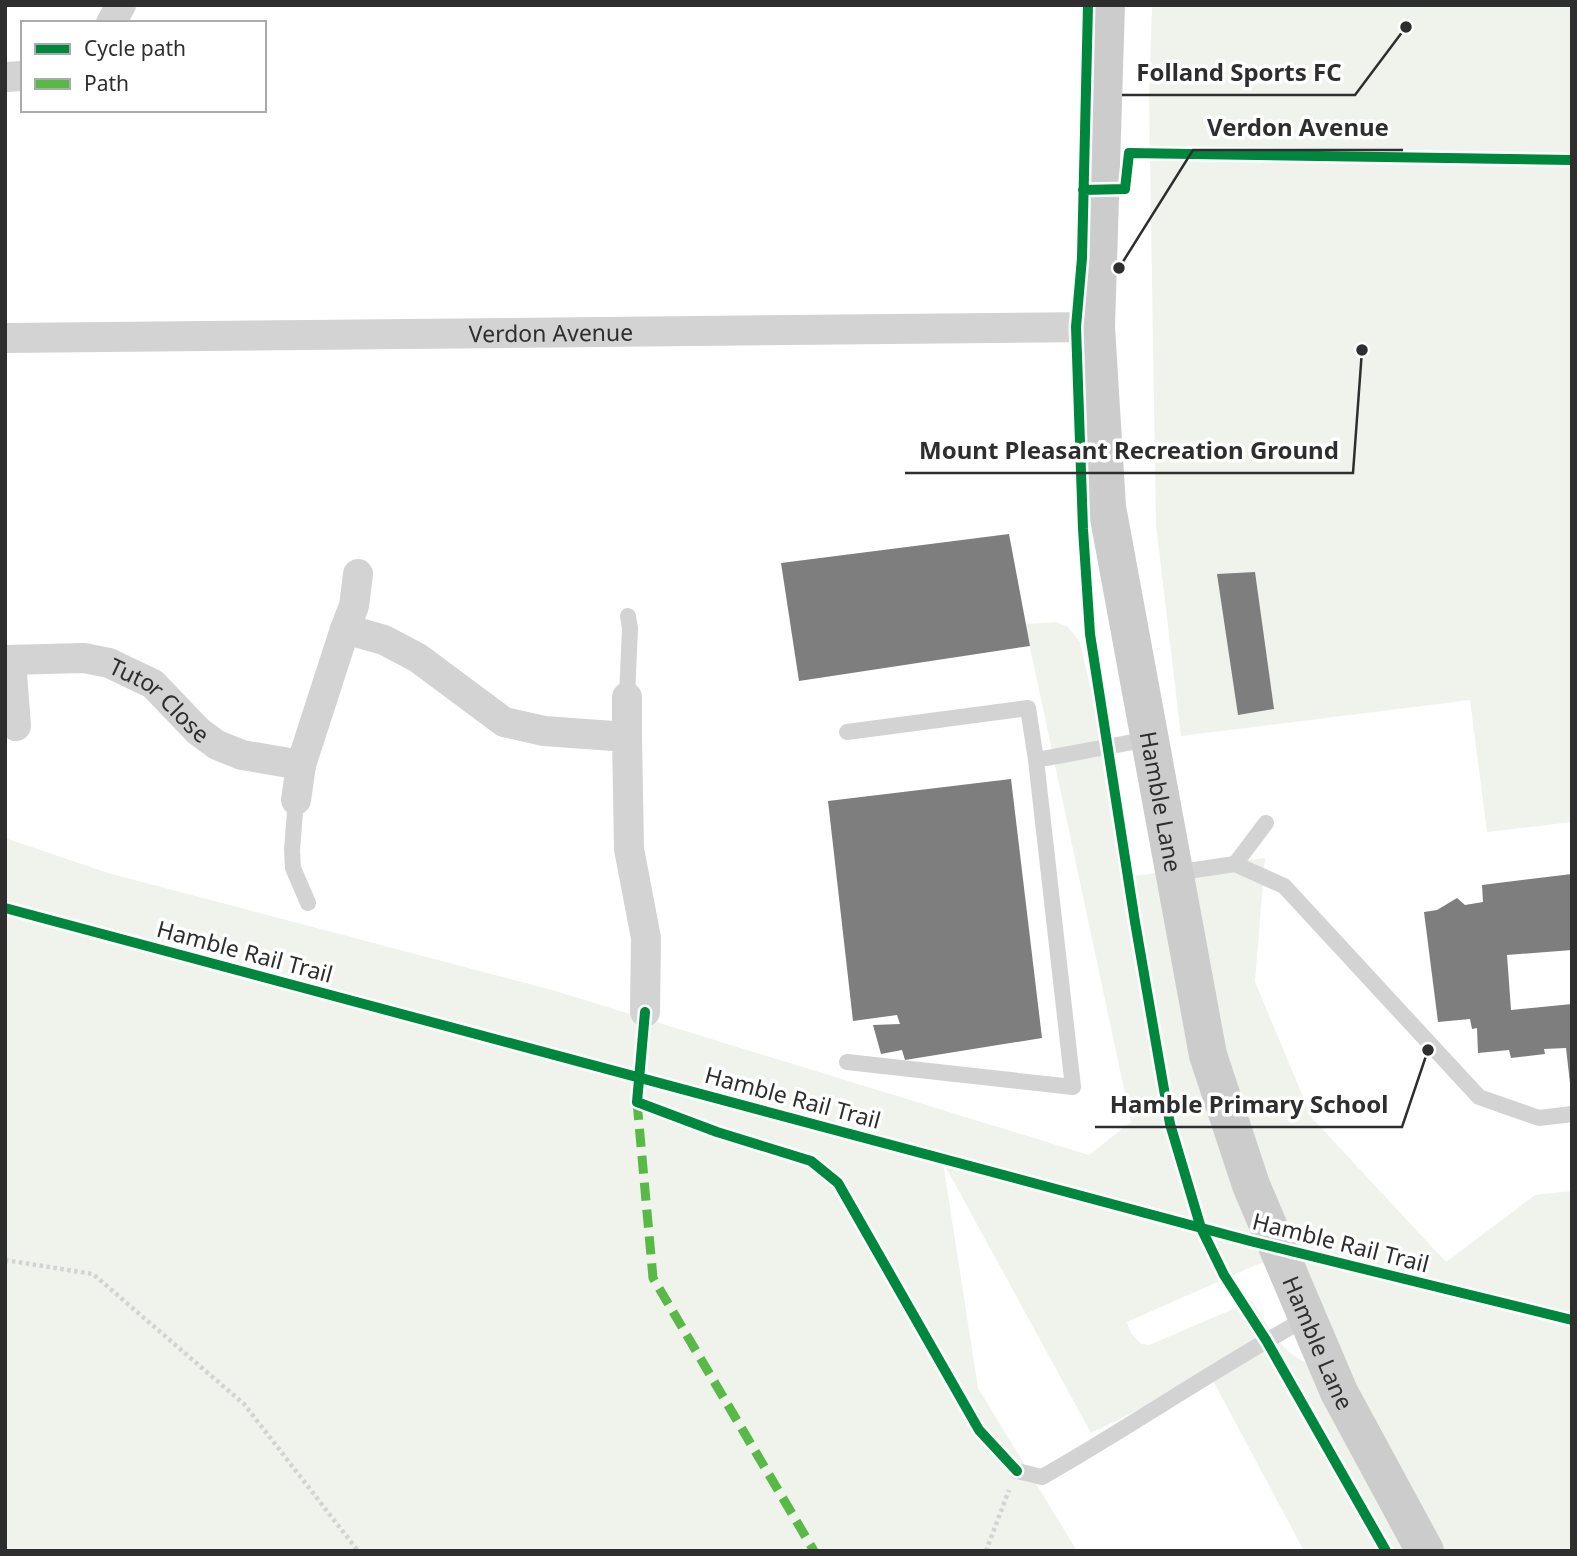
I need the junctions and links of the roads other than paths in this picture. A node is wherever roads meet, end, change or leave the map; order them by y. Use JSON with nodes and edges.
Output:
{"nodes":[{"id":1,"x":121,"y":5,"type":"edge"},
{"id":2,"x":1106,"y":5,"type":"edge"},
{"id":3,"x":112,"y":21,"type":"edge"},
{"id":4,"x":1096,"y":327,"type":"junction"},
{"id":5,"x":5,"y":338,"type":"edge"},
{"id":6,"x":358,"y":574,"type":"dead end"},
{"id":7,"x":628,"y":616,"type":"dead end"},
{"id":8,"x":345,"y":629,"type":"junction"},
{"id":9,"x":8,"y":660,"type":"edge"},
{"id":10,"x":627,"y":697,"type":"joint"},
{"id":11,"x":16,"y":726,"type":"dead end"},
{"id":12,"x":847,"y":732,"type":"dead end"},
{"id":13,"x":627,"y":737,"type":"junction"},
{"id":14,"x":1149,"y":739,"type":"junction"},
{"id":15,"x":1036,"y":760,"type":"junction"},
{"id":16,"x":302,"y":765,"type":"junction"},
{"id":17,"x":296,"y":800,"type":"joint"},
{"id":18,"x":1266,"y":823,"type":"dead end"},
{"id":19,"x":1235,"y":864,"type":"junction"},
{"id":20,"x":1174,"y":873,"type":"junction"},
{"id":21,"x":308,"y":903,"type":"dead end"},
{"id":22,"x":645,"y":1012,"type":"dead end"},
{"id":23,"x":847,"y":1062,"type":"dead end"},
{"id":24,"x":1572,"y":1114,"type":"edge"},
{"id":25,"x":1307,"y":1318,"type":"junction"},
{"id":26,"x":1017,"y":1471,"type":"road end"},
{"id":27,"x":1425,"y":1551,"type":"edge"}],
"edges":[{"from":1,"to":3,"type":"street"},
{"from":2,"to":4,"type":"main road","name":"Hamble Lane"},
{"from":4,"to":5,"type":"street","name":"Verdon Avenue"},
{"from":4,"to":14,"type":"main road","name":"Hamble Lane"},
{"from":6,"to":8,"type":"street"},
{"from":7,"to":10,"type":"lane"},
{"from":8,"to":13,"type":"street"},
{"from":8,"to":16,"type":"street"},
{"from":9,"to":11,"type":"street","name":"Tutor Close"},
{"from":9,"to":16,"type":"street","name":"Tutor Close"},
{"from":10,"to":13,"type":"street"},
{"from":12,"to":15,"type":"lane"},
{"from":13,"to":22,"type":"street"},
{"from":14,"to":15,"type":"lane"},
{"from":14,"to":20,"type":"main road","name":"Hamble Lane"},
{"from":15,"to":23,"type":"lane"},
{"from":16,"to":17,"type":"street"},
{"from":17,"to":21,"type":"lane"},
{"from":18,"to":19,"type":"lane"},
{"from":19,"to":20,"type":"lane"},
{"from":19,"to":24,"type":"lane"},
{"from":20,"to":25,"type":"main road","name":"Hamble Lane"},
{"from":25,"to":26,"type":"lane"},
{"from":25,"to":27,"type":"main road","name":"Hamble Lane"}]}
